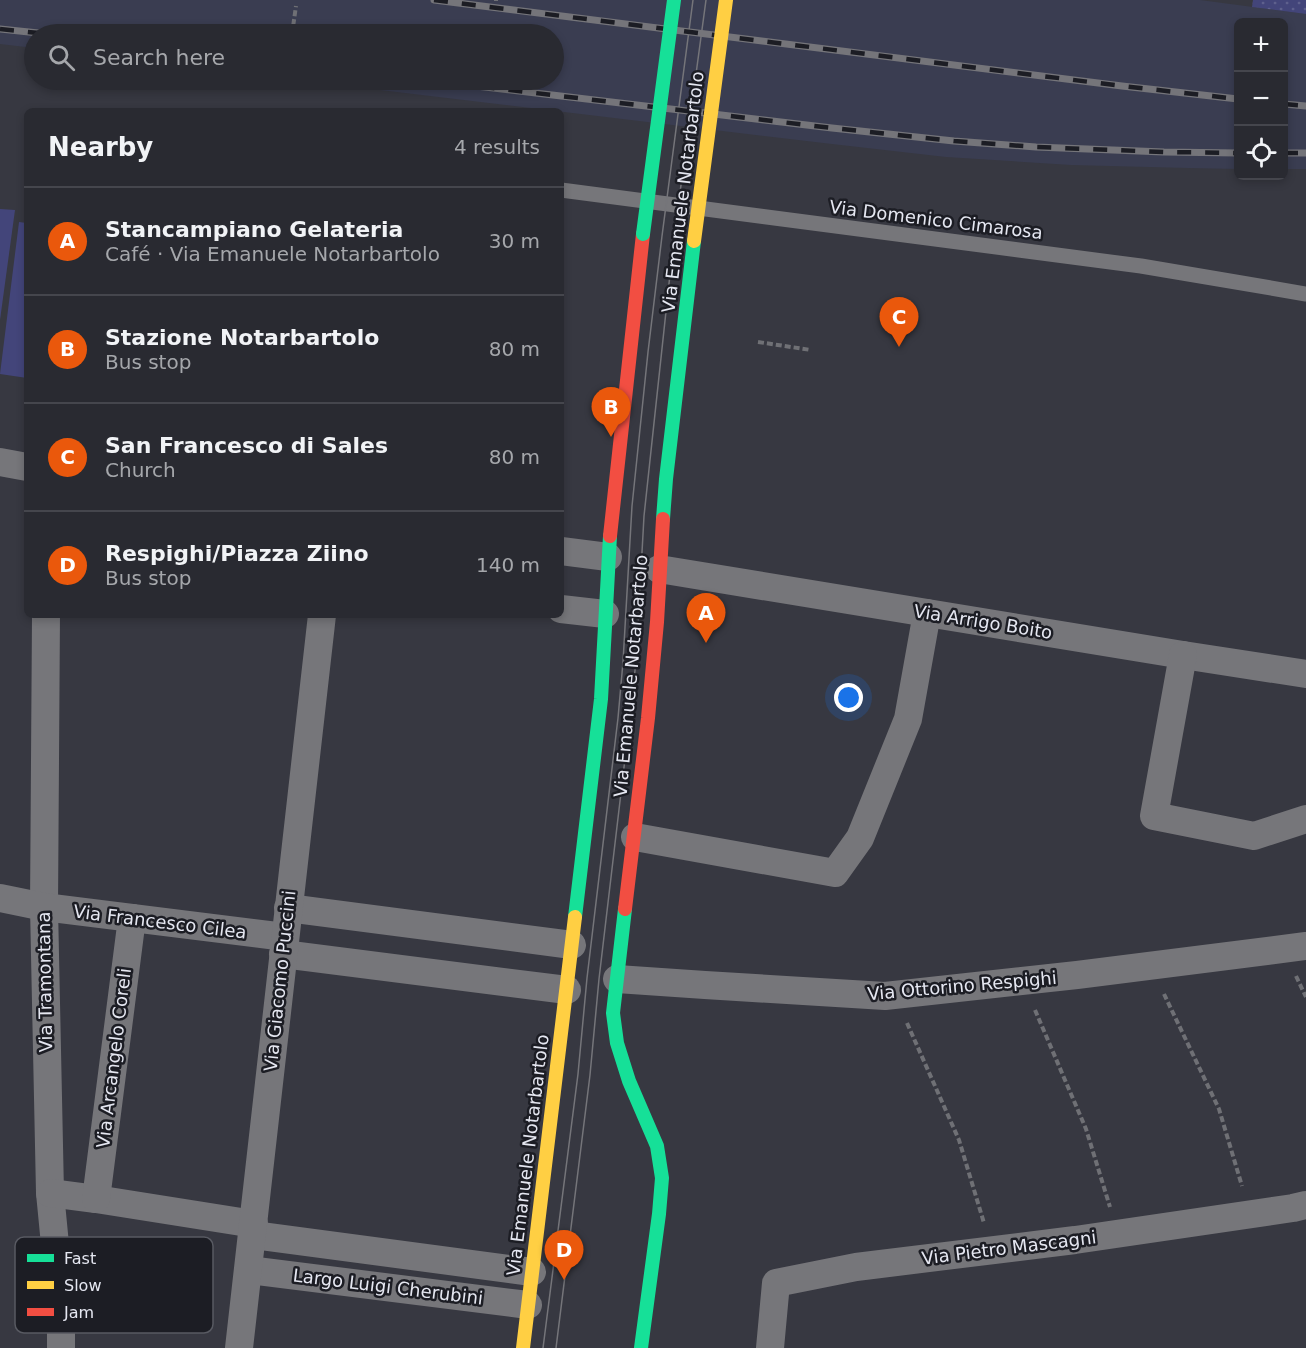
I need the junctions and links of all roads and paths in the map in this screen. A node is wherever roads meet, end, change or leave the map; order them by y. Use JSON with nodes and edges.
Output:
{"nodes":[{"id":1,"x":674,"y":0,"type":"edge"},
{"id":2,"x":726,"y":0,"type":"edge"},
{"id":3,"x":296,"y":6,"type":"dead end"},
{"id":4,"x":293,"y":24,"type":"edge"},
{"id":5,"x":564,"y":190,"type":"edge"},
{"id":6,"x":1306,"y":294,"type":"edge"},
{"id":7,"x":758,"y":342,"type":"dead end"},
{"id":8,"x":811,"y":350,"type":"dead end"},
{"id":9,"x":0,"y":462,"type":"edge"},
{"id":10,"x":24,"y":466,"type":"edge"},
{"id":11,"x":564,"y":551,"type":"edge"},
{"id":12,"x":608,"y":557,"type":"junction"},
{"id":13,"x":659,"y":569,"type":"junction"},
{"id":14,"x":564,"y":609,"type":"edge"},
{"id":15,"x":927,"y":613,"type":"junction"},
{"id":16,"x":605,"y":614,"type":"junction"},
{"id":17,"x":46,"y":618,"type":"edge"},
{"id":18,"x":322,"y":618,"type":"edge"},
{"id":19,"x":1183,"y":655,"type":"junction"},
{"id":20,"x":1306,"y":674,"type":"edge"},
{"id":21,"x":1306,"y":819,"type":"edge"},
{"id":22,"x":635,"y":837,"type":"junction"},
{"id":23,"x":0,"y":898,"type":"edge"},
{"id":24,"x":44,"y":907,"type":"junction"},
{"id":25,"x":288,"y":908,"type":"junction"},
{"id":26,"x":132,"y":918,"type":"junction"},
{"id":27,"x":284,"y":945,"type":"junction"},
{"id":28,"x":572,"y":945,"type":"junction"},
{"id":29,"x":1306,"y":946,"type":"edge"},
{"id":30,"x":1151,"y":966,"type":"junction"},
{"id":31,"x":617,"y":978,"type":"junction"},
{"id":32,"x":1023,"y":981,"type":"junction"},
{"id":33,"x":567,"y":990,"type":"junction"},
{"id":34,"x":895,"y":995,"type":"junction"},
{"id":35,"x":50,"y":1193,"type":"junction"},
{"id":36,"x":96,"y":1199,"type":"junction"},
{"id":37,"x":1306,"y":1205,"type":"edge"},
{"id":38,"x":1251,"y":1214,"type":"junction"},
{"id":39,"x":253,"y":1229,"type":"junction"},
{"id":40,"x":1118,"y":1234,"type":"junction"},
{"id":41,"x":54,"y":1237,"type":"edge"},
{"id":42,"x":992,"y":1250,"type":"junction"},
{"id":43,"x":249,"y":1270,"type":"junction"},
{"id":44,"x":532,"y":1272,"type":"junction"},
{"id":45,"x":528,"y":1305,"type":"junction"},
{"id":46,"x":239,"y":1348,"type":"edge"},
{"id":47,"x":523,"y":1348,"type":"edge"},
{"id":48,"x":641,"y":1348,"type":"edge"},
{"id":49,"x":770,"y":1348,"type":"edge"}],
"edges":[{"from":1,"to":12,"type":"street","name":"Via Emanuele Notarbartolo","bridge":true},
{"from":2,"to":13,"type":"street","name":"Via Emanuele Notarbartolo","bridge":true},
{"from":3,"to":4,"type":"path"},
{"from":5,"to":6,"type":"lane","name":"Via Domenico Cimarosa"},
{"from":7,"to":8,"type":"path"},
{"from":9,"to":10,"type":"street"},
{"from":11,"to":12,"type":"street"},
{"from":12,"to":16,"type":"street","name":"Via Emanuele Notarbartolo"},
{"from":13,"to":15,"type":"street","name":"Via Arrigo Boito"},
{"from":13,"to":22,"type":"street","name":"Via Emanuele Notarbartolo"},
{"from":14,"to":16,"type":"street"},
{"from":15,"to":19,"type":"street","name":"Via Arrigo Boito"},
{"from":15,"to":22,"type":"street"},
{"from":16,"to":28,"type":"street","name":"Via Emanuele Notarbartolo"},
{"from":17,"to":24,"type":"street","name":"Via Tramontana"},
{"from":18,"to":25,"type":"street","name":"Via Giacomo Puccini"},
{"from":19,"to":20,"type":"street","name":"Via Arrigo Boito"},
{"from":19,"to":21,"type":"street"},
{"from":22,"to":31,"type":"street","name":"Via Emanuele Notarbartolo"},
{"from":23,"to":24,"type":"street","name":"Via Francesco Cilea"},
{"from":24,"to":26,"type":"street","name":"Via Francesco Cilea"},
{"from":24,"to":35,"type":"street","name":"Via Tramontana"},
{"from":25,"to":27,"type":"street","name":"Via Giacomo Puccini"},
{"from":25,"to":28,"type":"street"},
{"from":26,"to":27,"type":"street","name":"Via Francesco Cilea"},
{"from":26,"to":36,"type":"street","name":"Via Arcangelo Coreli"},
{"from":27,"to":33,"type":"street","name":"Via Francesco Cilea"},
{"from":27,"to":39,"type":"street","name":"Via Giacomo Puccini"},
{"from":28,"to":33,"type":"street","name":"Via Emanuele Notarbartolo"},
{"from":29,"to":30,"type":"street","name":"Via Ottorino Respighi"},
{"from":30,"to":32,"type":"street","name":"Via Ottorino Respighi"},
{"from":30,"to":38,"type":"path"},
{"from":31,"to":34,"type":"street","name":"Via Ottorino Respighi"},
{"from":31,"to":48,"type":"street","name":"Via Emanuele Notarbartolo"},
{"from":32,"to":34,"type":"street","name":"Via Ottorino Respighi"},
{"from":32,"to":40,"type":"path"},
{"from":33,"to":44,"type":"street","name":"Via Emanuele Notarbartolo"},
{"from":34,"to":42,"type":"path"},
{"from":35,"to":36,"type":"street","name":"Largo Luigi Cherubini"},
{"from":35,"to":41,"type":"street","name":"Via Tramontana"},
{"from":36,"to":39,"type":"street","name":"Largo Luigi Cherubini"},
{"from":37,"to":38,"type":"street","name":"Via Pietro Mascagni"},
{"from":38,"to":40,"type":"street","name":"Via Pietro Mascagni"},
{"from":39,"to":43,"type":"street","name":"Via Giacomo Puccini"},
{"from":39,"to":44,"type":"street","name":"Largo Luigi Cherubini"},
{"from":40,"to":42,"type":"street","name":"Via Pietro Mascagni"},
{"from":42,"to":49,"type":"street","name":"Via Pietro Mascagni"},
{"from":43,"to":45,"type":"street","name":"Largo Luigi Cherubini"},
{"from":43,"to":46,"type":"street","name":"Via Giacomo Puccini"},
{"from":44,"to":45,"type":"street","name":"Via Emanuele Notarbartolo"},
{"from":45,"to":47,"type":"street","name":"Via Emanuele Notarbartolo"}]}
